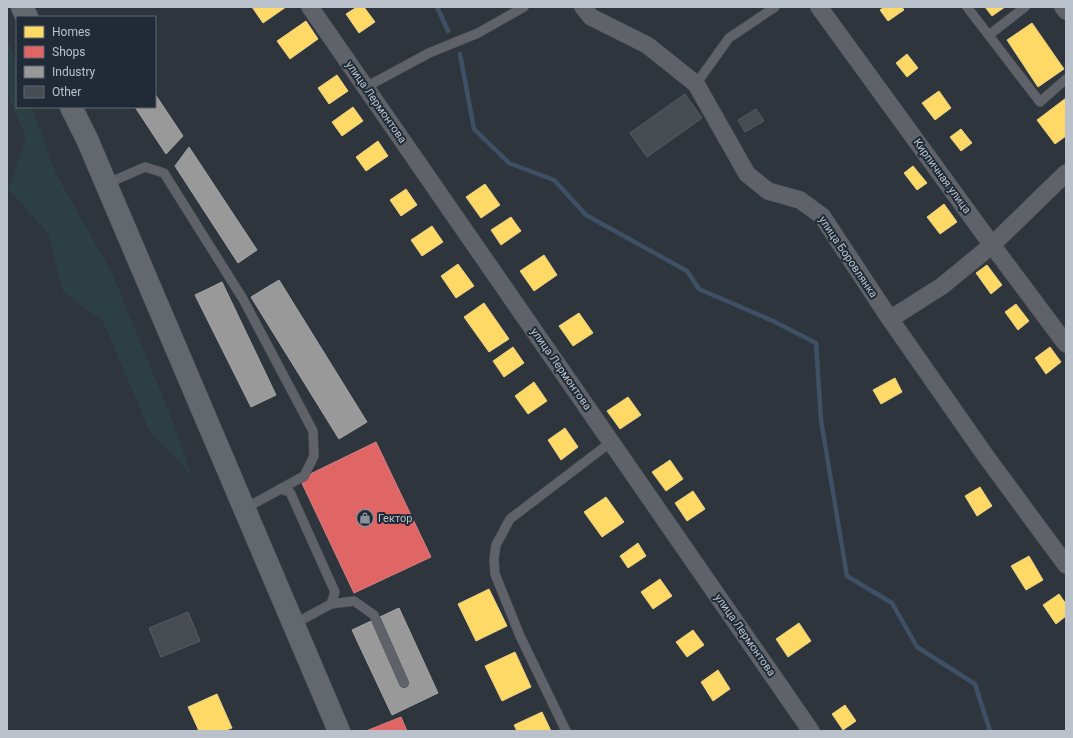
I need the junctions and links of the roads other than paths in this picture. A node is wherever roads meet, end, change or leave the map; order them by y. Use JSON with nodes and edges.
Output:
{"nodes":[{"id":1,"x":22,"y":7,"type":"edge"},
{"id":2,"x":310,"y":7,"type":"edge"},
{"id":3,"x":524,"y":7,"type":"edge"},
{"id":4,"x":583,"y":7,"type":"edge"},
{"id":5,"x":775,"y":7,"type":"edge"},
{"id":6,"x":819,"y":7,"type":"edge"},
{"id":7,"x":967,"y":7,"type":"edge"},
{"id":8,"x":1025,"y":7,"type":"edge"},
{"id":9,"x":1063,"y":7,"type":"edge"},
{"id":10,"x":1066,"y":11,"type":"edge"},
{"id":11,"x":26,"y":16,"type":"edge"},
{"id":12,"x":989,"y":35,"type":"junction"},
{"id":13,"x":1066,"y":79,"type":"edge"},
{"id":14,"x":696,"y":84,"type":"junction"},
{"id":15,"x":366,"y":87,"type":"junction"},
{"id":16,"x":72,"y":108,"type":"edge"},
{"id":17,"x":1066,"y":173,"type":"edge"},
{"id":18,"x":106,"y":184,"type":"junction"},
{"id":19,"x":992,"y":245,"type":"junction"},
{"id":20,"x":890,"y":319,"type":"junction"},
{"id":21,"x":1066,"y":344,"type":"edge"},
{"id":22,"x":611,"y":442,"type":"junction"},
{"id":23,"x":280,"y":489,"type":"junction"},
{"id":24,"x":244,"y":509,"type":"junction"},
{"id":25,"x":1066,"y":565,"type":"edge"},
{"id":26,"x":331,"y":604,"type":"junction"},
{"id":27,"x":294,"y":624,"type":"junction"},
{"id":28,"x":404,"y":683,"type":"dead end"},
{"id":29,"x":339,"y":731,"type":"edge"},
{"id":30,"x":566,"y":731,"type":"edge"},
{"id":31,"x":811,"y":731,"type":"edge"}],
"edges":[{"from":1,"to":11,"type":"main road"},
{"from":2,"to":15,"type":"street","name":"улица Лермонтова"},
{"from":3,"to":15,"type":"lane"},
{"from":4,"to":14,"type":"street","name":"улица Боровлянка"},
{"from":5,"to":14,"type":"lane"},
{"from":6,"to":19,"type":"street","name":"Кирпичная улица"},
{"from":7,"to":12,"type":"lane"},
{"from":8,"to":12,"type":"lane"},
{"from":9,"to":10,"type":"street"},
{"from":12,"to":13,"type":"lane"},
{"from":14,"to":20,"type":"street","name":"улица Боровлянка"},
{"from":15,"to":22,"type":"street","name":"улица Лермонтова"},
{"from":16,"to":18,"type":"main road"},
{"from":17,"to":19,"type":"street"},
{"from":18,"to":23,"type":"lane"},
{"from":18,"to":24,"type":"main road"},
{"from":19,"to":20,"type":"street"},
{"from":19,"to":21,"type":"street","name":"Кирпичная улица"},
{"from":20,"to":25,"type":"street","name":"улица Боровлянка"},
{"from":22,"to":30,"type":"lane"},
{"from":22,"to":31,"type":"street","name":"улица Лермонтова"},
{"from":23,"to":24,"type":"lane"},
{"from":23,"to":26,"type":"lane"},
{"from":24,"to":27,"type":"main road"},
{"from":26,"to":27,"type":"lane"},
{"from":26,"to":28,"type":"lane"},
{"from":27,"to":29,"type":"main road"}]}
